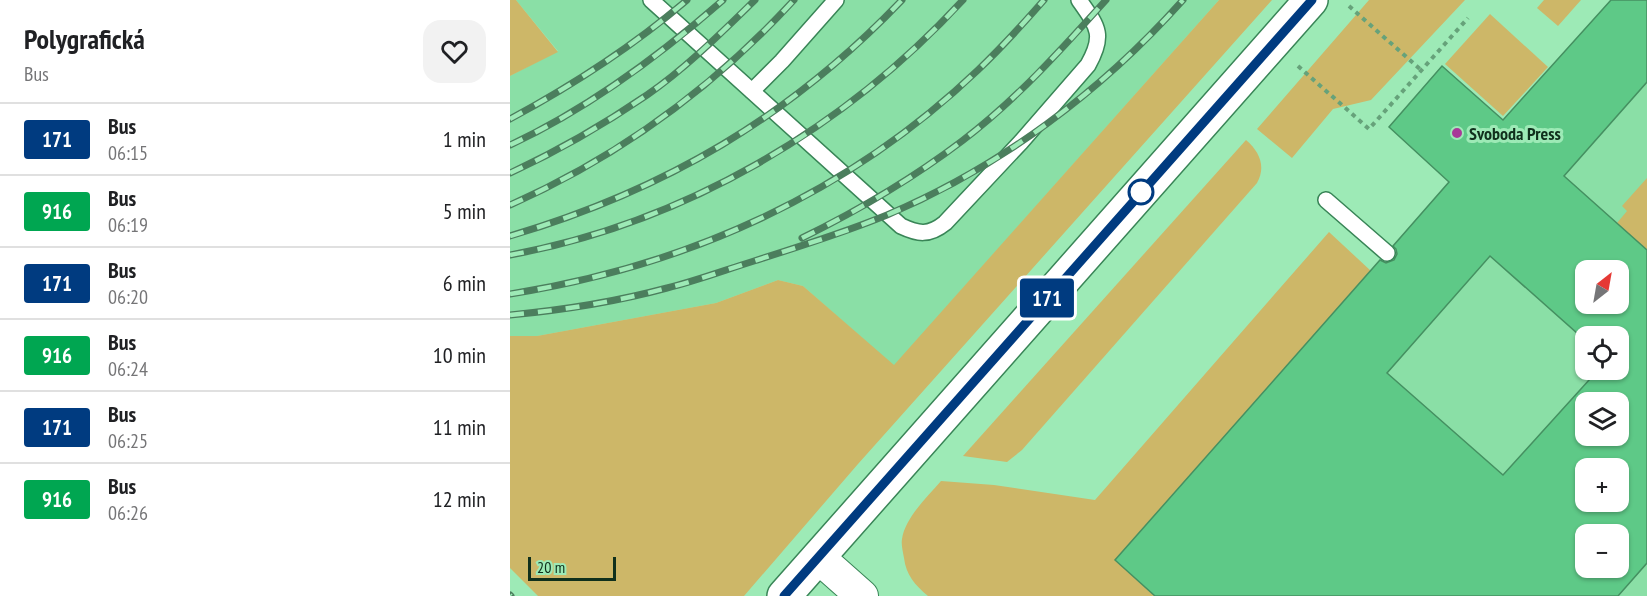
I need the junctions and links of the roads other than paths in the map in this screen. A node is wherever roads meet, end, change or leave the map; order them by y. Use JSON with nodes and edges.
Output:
{"nodes":[{"id":1,"x":651,"y":0,"type":"edge"},
{"id":2,"x":836,"y":0,"type":"edge"},
{"id":3,"x":1080,"y":0,"type":"edge"},
{"id":4,"x":1311,"y":0,"type":"edge"},
{"id":5,"x":752,"y":91,"type":"junction"},
{"id":6,"x":1326,"y":200,"type":"dead end"},
{"id":7,"x":1387,"y":253,"type":"dead end"},
{"id":8,"x":818,"y":557,"type":"junction"},
{"id":9,"x":784,"y":596,"type":"edge"},
{"id":10,"x":862,"y":596,"type":"edge"}],
"edges":[{"from":1,"to":5,"type":"lane"},
{"from":2,"to":5,"type":"lane"},
{"from":3,"to":5,"type":"lane"},
{"from":4,"to":8,"type":"street"},
{"from":6,"to":7,"type":"lane"},
{"from":8,"to":9,"type":"street"},
{"from":8,"to":10,"type":"street"}]}
